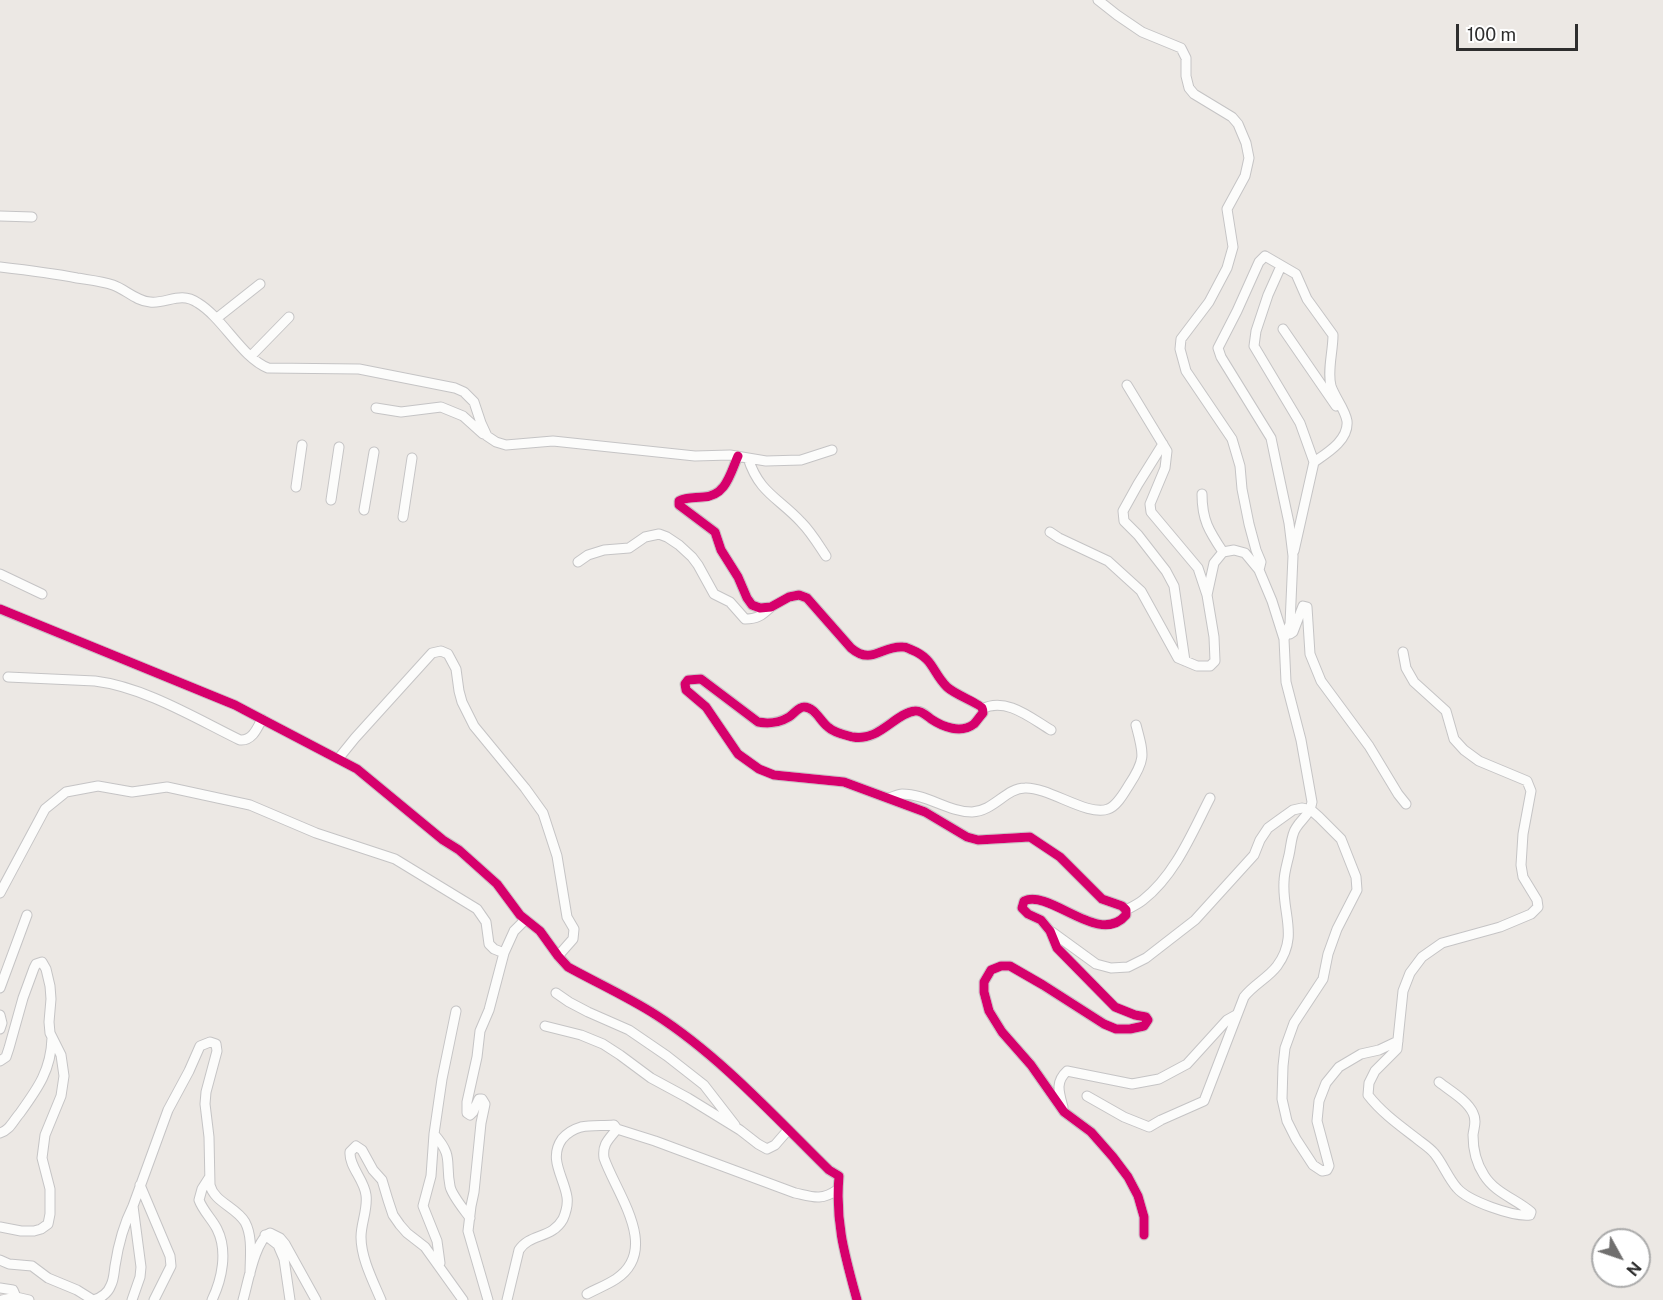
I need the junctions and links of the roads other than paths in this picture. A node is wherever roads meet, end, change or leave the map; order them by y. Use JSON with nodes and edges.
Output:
{"nodes":[{"id":1,"x":1098,"y":0,"type":"edge"},
{"id":2,"x":0,"y":216,"type":"edge"},
{"id":3,"x":32,"y":217,"type":"dead end"},
{"id":4,"x":1281,"y":266,"type":"junction"},
{"id":5,"x":0,"y":267,"type":"edge"},
{"id":6,"x":260,"y":284,"type":"dead end"},
{"id":7,"x":289,"y":317,"type":"dead end"},
{"id":8,"x":217,"y":318,"type":"junction"},
{"id":9,"x":1282,"y":329,"type":"dead end"},
{"id":10,"x":251,"y":356,"type":"junction"},
{"id":11,"x":1127,"y":385,"type":"dead end"},
{"id":12,"x":376,"y":408,"type":"dead end"},
{"id":13,"x":1347,"y":420,"type":"junction"},
{"id":14,"x":487,"y":436,"type":"junction"},
{"id":15,"x":1163,"y":444,"type":"junction"},
{"id":16,"x":302,"y":445,"type":"dead end"},
{"id":17,"x":339,"y":447,"type":"dead end"},
{"id":18,"x":832,"y":450,"type":"dead end"},
{"id":19,"x":374,"y":452,"type":"dead end"},
{"id":20,"x":738,"y":456,"type":"junction"},
{"id":21,"x":412,"y":458,"type":"dead end"},
{"id":22,"x":748,"y":458,"type":"junction"},
{"id":23,"x":1314,"y":462,"type":"junction"},
{"id":24,"x":296,"y":487,"type":"dead end"},
{"id":25,"x":1202,"y":494,"type":"dead end"},
{"id":26,"x":331,"y":500,"type":"dead end"},
{"id":27,"x":364,"y":510,"type":"dead end"},
{"id":28,"x":403,"y":517,"type":"dead end"},
{"id":29,"x":1050,"y":532,"type":"dead end"},
{"id":30,"x":1223,"y":552,"type":"junction"},
{"id":31,"x":825,"y":556,"type":"dead end"},
{"id":32,"x":1293,"y":556,"type":"junction"},
{"id":33,"x":578,"y":562,"type":"dead end"},
{"id":34,"x":1259,"y":570,"type":"junction"},
{"id":35,"x":0,"y":574,"type":"edge"},
{"id":36,"x":42,"y":594,"type":"dead end"},
{"id":37,"x":1207,"y":595,"type":"junction"},
{"id":38,"x":771,"y":607,"type":"junction"},
{"id":39,"x":0,"y":609,"type":"edge"},
{"id":40,"x":1284,"y":639,"type":"junction"},
{"id":41,"x":1402,"y":652,"type":"dead end"},
{"id":42,"x":1185,"y":661,"type":"junction"},
{"id":43,"x":8,"y":677,"type":"dead end"},
{"id":44,"x":982,"y":709,"type":"junction"},
{"id":45,"x":262,"y":719,"type":"junction"},
{"id":46,"x":1136,"y":725,"type":"dead end"},
{"id":47,"x":1051,"y":730,"type":"dead end"},
{"id":48,"x":338,"y":759,"type":"junction"},
{"id":49,"x":889,"y":798,"type":"junction"},
{"id":50,"x":1209,"y":798,"type":"dead end"},
{"id":51,"x":1406,"y":804,"type":"dead end"},
{"id":52,"x":1311,"y":810,"type":"junction"},
{"id":53,"x":0,"y":892,"type":"edge"},
{"id":54,"x":1126,"y":910,"type":"junction"},
{"id":55,"x":27,"y":915,"type":"dead end"},
{"id":56,"x":525,"y":920,"type":"junction"},
{"id":57,"x":1050,"y":931,"type":"junction"},
{"id":58,"x":504,"y":953,"type":"junction"},
{"id":59,"x":558,"y":956,"type":"junction"},
{"id":60,"x":0,"y":988,"type":"edge"},
{"id":61,"x":556,"y":993,"type":"dead end"},
{"id":62,"x":456,"y":1011,"type":"dead end"},
{"id":63,"x":0,"y":1015,"type":"edge"},
{"id":64,"x":1236,"y":1015,"type":"junction"},
{"id":65,"x":545,"y":1026,"type":"dead end"},
{"id":66,"x":0,"y":1029,"type":"edge"},
{"id":67,"x":52,"y":1038,"type":"junction"},
{"id":68,"x":1398,"y":1041,"type":"junction"},
{"id":69,"x":0,"y":1061,"type":"edge"},
{"id":70,"x":1439,"y":1082,"type":"dead end"},
{"id":71,"x":1087,"y":1096,"type":"dead end"},
{"id":72,"x":1064,"y":1112,"type":"junction"},
{"id":73,"x":617,"y":1129,"type":"junction"},
{"id":74,"x":740,"y":1130,"type":"junction"},
{"id":75,"x":788,"y":1130,"type":"junction"},
{"id":76,"x":0,"y":1133,"type":"edge"},
{"id":77,"x":434,"y":1134,"type":"junction"},
{"id":78,"x":210,"y":1177,"type":"junction"},
{"id":79,"x":140,"y":1185,"type":"junction"},
{"id":80,"x":837,"y":1190,"type":"junction"},
{"id":81,"x":133,"y":1206,"type":"junction"},
{"id":82,"x":470,"y":1218,"type":"junction"},
{"id":83,"x":0,"y":1227,"type":"edge"},
{"id":84,"x":265,"y":1235,"type":"junction"},
{"id":85,"x":1144,"y":1235,"type":"dead end"},
{"id":86,"x":0,"y":1260,"type":"edge"},
{"id":87,"x":443,"y":1272,"type":"junction"},
{"id":88,"x":250,"y":1274,"type":"junction"},
{"id":89,"x":287,"y":1287,"type":"junction"},
{"id":90,"x":0,"y":1288,"type":"edge"},
{"id":91,"x":587,"y":1294,"type":"dead end"},
{"id":92,"x":16,"y":1297,"type":"junction"},
{"id":93,"x":2,"y":1300,"type":"edge"},
{"id":94,"x":29,"y":1300,"type":"edge"},
{"id":95,"x":132,"y":1300,"type":"edge"},
{"id":96,"x":154,"y":1300,"type":"edge"},
{"id":97,"x":212,"y":1300,"type":"edge"},
{"id":98,"x":243,"y":1300,"type":"edge"},
{"id":99,"x":279,"y":1300,"type":"edge"},
{"id":100,"x":290,"y":1300,"type":"edge"},
{"id":101,"x":316,"y":1300,"type":"edge"},
{"id":102,"x":381,"y":1300,"type":"edge"},
{"id":103,"x":463,"y":1300,"type":"edge"},
{"id":104,"x":488,"y":1300,"type":"edge"},
{"id":105,"x":507,"y":1300,"type":"edge"},
{"id":106,"x":857,"y":1300,"type":"edge"}],
"edges":[{"from":1,"to":34,"type":"street"},
{"from":2,"to":3,"type":"street"},
{"from":4,"to":13,"type":"street"},
{"from":4,"to":23,"type":"street"},
{"from":4,"to":32,"type":"street"},
{"from":5,"to":8,"type":"street"},
{"from":6,"to":8,"type":"street"},
{"from":7,"to":10,"type":"street"},
{"from":8,"to":10,"type":"street"},
{"from":9,"to":13,"type":"street"},
{"from":10,"to":14,"type":"street"},
{"from":11,"to":15,"type":"street"},
{"from":12,"to":14,"type":"street"},
{"from":13,"to":23,"type":"street"},
{"from":14,"to":20,"type":"street"},
{"from":15,"to":37,"type":"street"},
{"from":15,"to":42,"type":"street"},
{"from":16,"to":24,"type":"street"},
{"from":17,"to":26,"type":"street"},
{"from":18,"to":22,"type":"street"},
{"from":19,"to":27,"type":"street"},
{"from":20,"to":22,"type":"street"},
{"from":20,"to":38,"type":"street"},
{"from":21,"to":28,"type":"street"},
{"from":22,"to":31,"type":"street"},
{"from":23,"to":32,"type":"street"},
{"from":25,"to":30,"type":"street"},
{"from":29,"to":42,"type":"street"},
{"from":30,"to":34,"type":"street"},
{"from":30,"to":37,"type":"street"},
{"from":32,"to":40,"type":"street"},
{"from":33,"to":38,"type":"street"},
{"from":34,"to":40,"type":"street"},
{"from":35,"to":36,"type":"street"},
{"from":37,"to":42,"type":"street"},
{"from":38,"to":44,"type":"street"},
{"from":39,"to":45,"type":"street"},
{"from":40,"to":51,"type":"street"},
{"from":40,"to":52,"type":"street"},
{"from":41,"to":68,"type":"street"},
{"from":43,"to":45,"type":"street"},
{"from":44,"to":47,"type":"street"},
{"from":44,"to":49,"type":"street"},
{"from":45,"to":48,"type":"street"},
{"from":46,"to":49,"type":"street"},
{"from":48,"to":56,"type":"street"},
{"from":48,"to":59,"type":"street"},
{"from":49,"to":54,"type":"street"},
{"from":50,"to":54,"type":"street"},
{"from":52,"to":57,"type":"street"},
{"from":52,"to":64,"type":"street"},
{"from":52,"to":68,"type":"street"},
{"from":53,"to":58,"type":"street"},
{"from":54,"to":57,"type":"street"},
{"from":55,"to":60,"type":"street"},
{"from":56,"to":58,"type":"street"},
{"from":56,"to":59,"type":"street"},
{"from":57,"to":72,"type":"street"},
{"from":58,"to":82,"type":"street"},
{"from":59,"to":75,"type":"street"},
{"from":61,"to":74,"type":"street"},
{"from":62,"to":77,"type":"street"},
{"from":63,"to":66,"type":"street"},
{"from":64,"to":71,"type":"street"},
{"from":64,"to":72,"type":"street"},
{"from":65,"to":74,"type":"street"},
{"from":67,"to":69,"type":"street"},
{"from":67,"to":76,"type":"street"},
{"from":67,"to":83,"type":"street"},
{"from":68,"to":70,"type":"street"},
{"from":72,"to":85,"type":"street"},
{"from":73,"to":80,"type":"street"},
{"from":73,"to":91,"type":"street"},
{"from":73,"to":105,"type":"street"},
{"from":74,"to":75,"type":"street"},
{"from":75,"to":80,"type":"street"},
{"from":77,"to":82,"type":"street"},
{"from":77,"to":87,"type":"street"},
{"from":78,"to":79,"type":"street"},
{"from":78,"to":88,"type":"street"},
{"from":78,"to":97,"type":"street"},
{"from":79,"to":81,"type":"street"},
{"from":79,"to":96,"type":"street"},
{"from":80,"to":106,"type":"street"},
{"from":81,"to":86,"type":"street"},
{"from":81,"to":95,"type":"street"},
{"from":82,"to":104,"type":"street"},
{"from":84,"to":88,"type":"street"},
{"from":84,"to":89,"type":"street"},
{"from":84,"to":101,"type":"street"},
{"from":87,"to":102,"type":"street"},
{"from":87,"to":103,"type":"street"},
{"from":88,"to":98,"type":"street"},
{"from":89,"to":99,"type":"street"},
{"from":89,"to":100,"type":"street"},
{"from":90,"to":92,"type":"street"},
{"from":92,"to":93,"type":"street"},
{"from":92,"to":94,"type":"street"}]}
